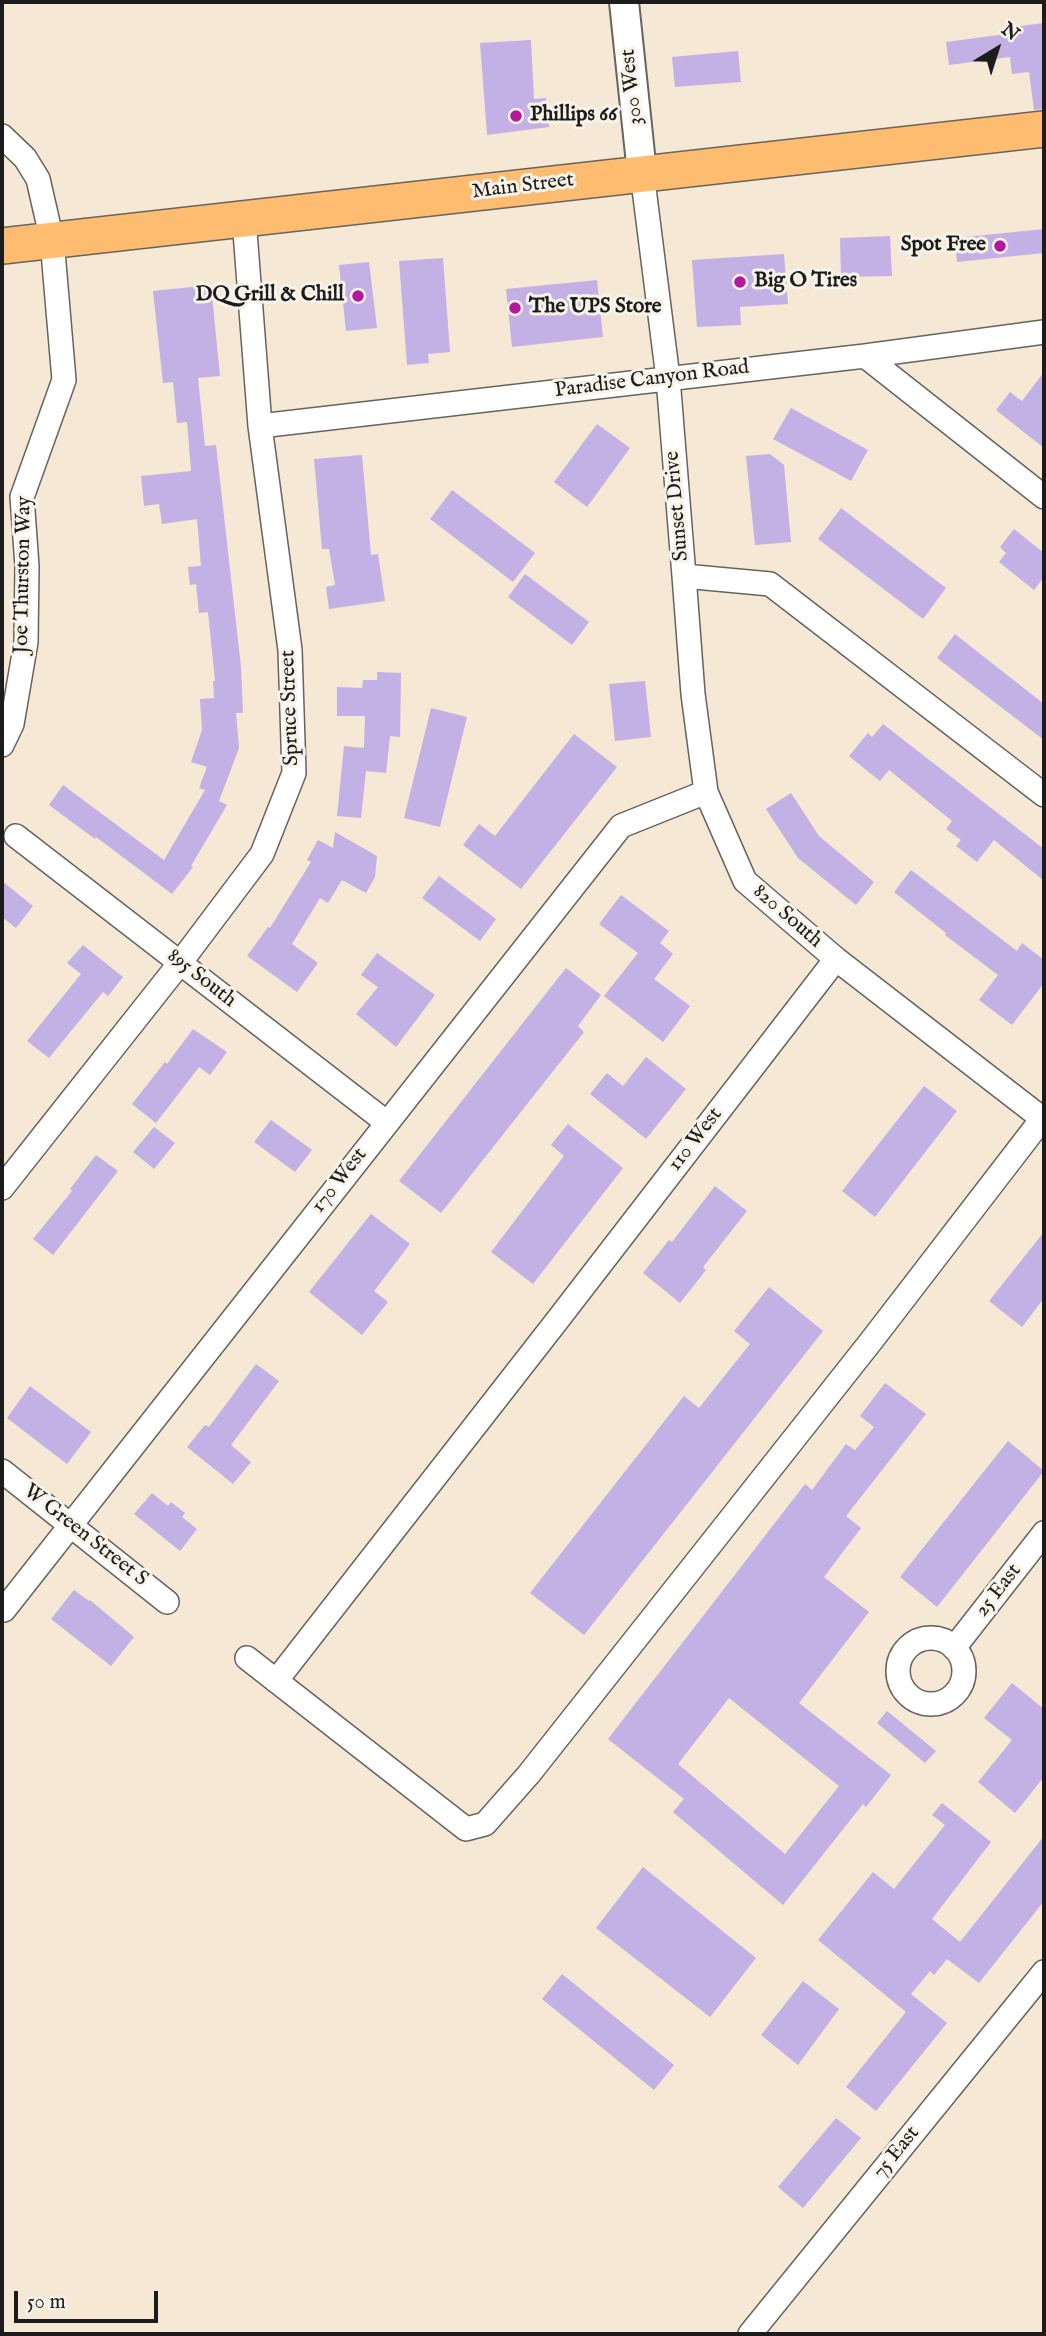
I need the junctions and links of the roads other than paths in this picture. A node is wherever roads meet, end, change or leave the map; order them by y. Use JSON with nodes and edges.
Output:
{"nodes":[{"id":1,"x":624,"y":2,"type":"edge"},
{"id":2,"x":1044,"y":130,"type":"edge"},
{"id":3,"x":2,"y":136,"type":"edge"},
{"id":4,"x":642,"y":173,"type":"junction"},
{"id":5,"x":244,"y":219,"type":"junction"},
{"id":6,"x":52,"y":240,"type":"junction"},
{"id":7,"x":2,"y":246,"type":"edge"},
{"id":8,"x":1044,"y":332,"type":"edge"},
{"id":9,"x":865,"y":356,"type":"junction"},
{"id":10,"x":668,"y":378,"type":"junction"},
{"id":11,"x":260,"y":426,"type":"junction"},
{"id":12,"x":1044,"y":497,"type":"edge"},
{"id":13,"x":684,"y":576,"type":"junction"},
{"id":14,"x":2,"y":745,"type":"edge"},
{"id":15,"x":706,"y":792,"type":"junction"},
{"id":16,"x":1044,"y":795,"type":"edge"},
{"id":17,"x":16,"y":836,"type":"dead end"},
{"id":18,"x":836,"y":959,"type":"junction"},
{"id":19,"x":180,"y":963,"type":"junction"},
{"id":20,"x":1043,"y":1119,"type":"edge"},
{"id":21,"x":386,"y":1122,"type":"junction"},
{"id":22,"x":2,"y":1188,"type":"edge"},
{"id":23,"x":2,"y":1471,"type":"edge"},
{"id":24,"x":70,"y":1525,"type":"junction"},
{"id":25,"x":1044,"y":1533,"type":"edge"},
{"id":26,"x":167,"y":1602,"type":"dead end"},
{"id":27,"x":4,"y":1610,"type":"edge"},
{"id":28,"x":954,"y":1648,"type":"dead end"},
{"id":29,"x":247,"y":1658,"type":"dead end"},
{"id":30,"x":276,"y":1681,"type":"junction"},
{"id":31,"x":1044,"y":1972,"type":"edge"},
{"id":32,"x":750,"y":2334,"type":"edge"}],
"edges":[{"from":1,"to":4,"type":"street","name":"300 West"},
{"from":2,"to":4,"type":"main road","name":"Main Street"},
{"from":3,"to":6,"type":"street","name":"Joe Thurston Way"},
{"from":4,"to":5,"type":"main road","name":"Main Street"},
{"from":4,"to":10,"type":"street","name":"Sunset Drive"},
{"from":5,"to":6,"type":"main road","name":"Main Street"},
{"from":5,"to":11,"type":"street","name":"Spruce Street"},
{"from":6,"to":7,"type":"main road","name":"Main Street"},
{"from":6,"to":14,"type":"street","name":"Joe Thurston Way"},
{"from":8,"to":9,"type":"street","name":"Paradise Canyon Road"},
{"from":9,"to":10,"type":"street","name":"Paradise Canyon Road"},
{"from":9,"to":12,"type":"street"},
{"from":10,"to":11,"type":"street","name":"Paradise Canyon Road"},
{"from":10,"to":13,"type":"street","name":"Sunset Drive"},
{"from":11,"to":19,"type":"street","name":"Spruce Street"},
{"from":13,"to":15,"type":"street","name":"820 South"},
{"from":13,"to":16,"type":"street","name":"Sunset Drive"},
{"from":15,"to":18,"type":"street","name":"820 South"},
{"from":15,"to":21,"type":"street","name":"170 West"},
{"from":17,"to":19,"type":"street","name":"895 South"},
{"from":18,"to":20,"type":"street","name":"820 South"},
{"from":18,"to":30,"type":"street","name":"110 West"},
{"from":19,"to":21,"type":"street","name":"895 South"},
{"from":19,"to":22,"type":"street","name":"Spruce Street"},
{"from":20,"to":30,"type":"street"},
{"from":21,"to":24,"type":"street","name":"170 West"},
{"from":23,"to":24,"type":"street","name":"W Green Street S"},
{"from":24,"to":26,"type":"street","name":"W Green Street S"},
{"from":24,"to":27,"type":"street","name":"170 West"},
{"from":25,"to":28,"type":"street","name":"25 East"},
{"from":29,"to":30,"type":"street"},
{"from":31,"to":32,"type":"street","name":"75 East"}]}
